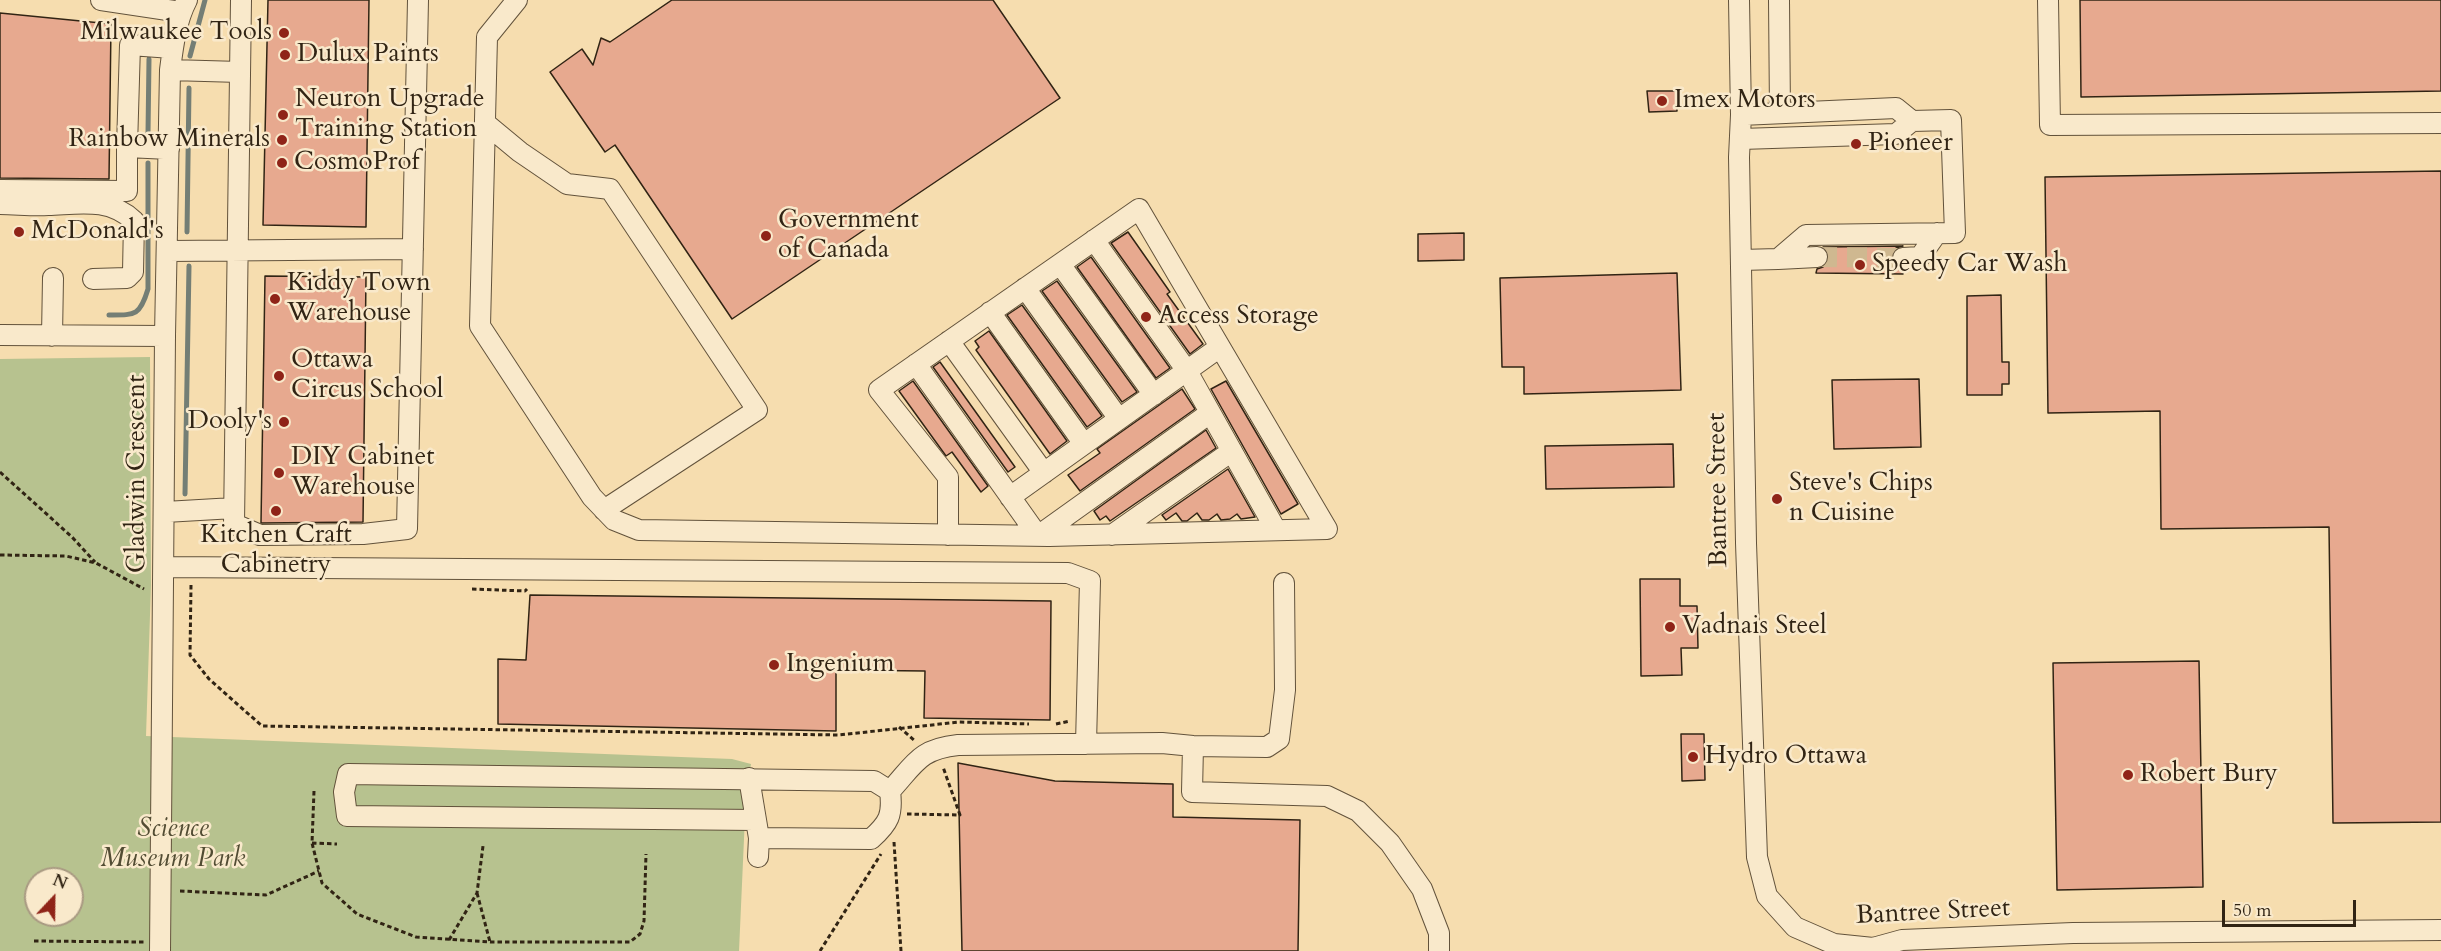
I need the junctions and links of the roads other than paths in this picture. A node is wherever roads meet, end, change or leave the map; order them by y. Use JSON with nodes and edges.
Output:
{"nodes":[{"id":1,"x":101,"y":0,"type":"edge"},
{"id":2,"x":241,"y":0,"type":"edge"},
{"id":3,"x":418,"y":0,"type":"edge"},
{"id":4,"x":517,"y":0,"type":"edge"},
{"id":5,"x":1739,"y":0,"type":"edge"},
{"id":6,"x":1779,"y":0,"type":"edge"},
{"id":7,"x":2048,"y":0,"type":"edge"},
{"id":8,"x":184,"y":6,"type":"edge"},
{"id":9,"x":172,"y":48,"type":"junction"},
{"id":10,"x":170,"y":69,"type":"junction"},
{"id":11,"x":240,"y":72,"type":"junction"},
{"id":12,"x":1780,"y":113,"type":"junction"},
{"id":13,"x":1741,"y":115,"type":"junction"},
{"id":14,"x":1912,"y":121,"type":"junction"},
{"id":15,"x":485,"y":123,"type":"junction"},
{"id":16,"x":2441,"y":123,"type":"edge"},
{"id":17,"x":1741,"y":139,"type":"junction"},
{"id":18,"x":127,"y":147,"type":"junction"},
{"id":19,"x":168,"y":149,"type":"junction"},
{"id":20,"x":0,"y":190,"type":"edge"},
{"id":21,"x":0,"y":204,"type":"edge"},
{"id":22,"x":1937,"y":234,"type":"junction"},
{"id":23,"x":1094,"y":240,"type":"junction"},
{"id":24,"x":412,"y":249,"type":"junction"},
{"id":25,"x":237,"y":251,"type":"junction"},
{"id":26,"x":168,"y":252,"type":"junction"},
{"id":27,"x":1817,"y":257,"type":"tunnel mouth"},
{"id":28,"x":1903,"y":258,"type":"tunnel mouth"},
{"id":29,"x":1778,"y":259,"type":"junction"},
{"id":30,"x":1741,"y":260,"type":"junction"},
{"id":31,"x":1060,"y":264,"type":"junction"},
{"id":32,"x":53,"y":278,"type":"dead end"},
{"id":33,"x":93,"y":279,"type":"dead end"},
{"id":34,"x":1025,"y":288,"type":"junction"},
{"id":35,"x":990,"y":312,"type":"junction"},
{"id":36,"x":0,"y":335,"type":"edge"},
{"id":37,"x":52,"y":336,"type":"junction"},
{"id":38,"x":165,"y":336,"type":"junction"},
{"id":39,"x":949,"y":341,"type":"junction"},
{"id":40,"x":1220,"y":347,"type":"junction"},
{"id":41,"x":916,"y":364,"type":"junction"},
{"id":42,"x":1187,"y":371,"type":"junction"},
{"id":43,"x":1154,"y":395,"type":"junction"},
{"id":44,"x":1210,"y":412,"type":"junction"},
{"id":45,"x":1119,"y":419,"type":"junction"},
{"id":46,"x":1084,"y":444,"type":"junction"},
{"id":47,"x":1232,"y":451,"type":"junction"},
{"id":48,"x":1044,"y":472,"type":"junction"},
{"id":49,"x":1010,"y":497,"type":"junction"},
{"id":50,"x":234,"y":508,"type":"junction"},
{"id":51,"x":604,"y":510,"type":"junction"},
{"id":52,"x":165,"y":512,"type":"junction"},
{"id":53,"x":1276,"y":530,"type":"junction"},
{"id":54,"x":948,"y":535,"type":"junction"},
{"id":55,"x":1112,"y":535,"type":"junction"},
{"id":56,"x":1038,"y":536,"type":"junction"},
{"id":57,"x":165,"y":567,"type":"junction"},
{"id":58,"x":1284,"y":582,"type":"dead end"},
{"id":59,"x":1086,"y":744,"type":"junction"},
{"id":60,"x":1193,"y":746,"type":"junction"},
{"id":61,"x":749,"y":778,"type":"junction"},
{"id":62,"x":891,"y":799,"type":"junction"},
{"id":63,"x":757,"y":838,"type":"junction"},
{"id":64,"x":2441,"y":930,"type":"edge"},
{"id":65,"x":2305,"y":941,"type":"edge"},
{"id":66,"x":160,"y":946,"type":"edge"},
{"id":67,"x":1439,"y":951,"type":"edge"}],
"edges":[{"from":1,"to":8,"type":"street"},
{"from":2,"to":11,"type":"street"},
{"from":3,"to":24,"type":"street"},
{"from":4,"to":15,"type":"street"},
{"from":5,"to":13,"type":"street","name":"Bantree Street"},
{"from":6,"to":12,"type":"street"},
{"from":7,"to":16,"type":"street"},
{"from":8,"to":9,"type":"street","name":"Gladwin Crescent"},
{"from":9,"to":10,"type":"street","name":"Gladwin Crescent"},
{"from":9,"to":18,"type":"street"},
{"from":10,"to":11,"type":"street"},
{"from":10,"to":19,"type":"street","name":"Gladwin Crescent"},
{"from":11,"to":25,"type":"street"},
{"from":12,"to":13,"type":"street"},
{"from":12,"to":14,"type":"street"},
{"from":13,"to":17,"type":"street","name":"Bantree Street"},
{"from":14,"to":17,"type":"street"},
{"from":14,"to":22,"type":"street"},
{"from":15,"to":51,"type":"street"},
{"from":15,"to":51,"type":"street"},
{"from":17,"to":30,"type":"street","name":"Bantree Street"},
{"from":18,"to":19,"type":"street"},
{"from":18,"to":20,"type":"street"},
{"from":19,"to":26,"type":"street","name":"Gladwin Crescent"},
{"from":21,"to":33,"type":"street"},
{"from":22,"to":28,"type":"street"},
{"from":22,"to":29,"type":"street"},
{"from":23,"to":31,"type":"street"},
{"from":23,"to":40,"type":"street"},
{"from":23,"to":42,"type":"street"},
{"from":24,"to":25,"type":"street"},
{"from":24,"to":50,"type":"street"},
{"from":25,"to":26,"type":"street"},
{"from":25,"to":50,"type":"street"},
{"from":26,"to":38,"type":"street","name":"Gladwin Crescent"},
{"from":27,"to":29,"type":"street"},
{"from":29,"to":30,"type":"street"},
{"from":30,"to":65,"type":"street","name":"Bantree Street"},
{"from":31,"to":34,"type":"street"},
{"from":31,"to":43,"type":"street"},
{"from":32,"to":37,"type":"street"},
{"from":34,"to":35,"type":"street"},
{"from":34,"to":45,"type":"street"},
{"from":35,"to":39,"type":"street"},
{"from":35,"to":46,"type":"street"},
{"from":36,"to":37,"type":"street"},
{"from":37,"to":38,"type":"street"},
{"from":38,"to":52,"type":"street","name":"Gladwin Crescent"},
{"from":39,"to":41,"type":"street"},
{"from":39,"to":48,"type":"street"},
{"from":40,"to":42,"type":"street"},
{"from":40,"to":53,"type":"street"},
{"from":41,"to":49,"type":"street"},
{"from":41,"to":54,"type":"street"},
{"from":42,"to":43,"type":"street"},
{"from":42,"to":44,"type":"street"},
{"from":43,"to":45,"type":"street"},
{"from":44,"to":47,"type":"street"},
{"from":44,"to":56,"type":"street"},
{"from":45,"to":46,"type":"street"},
{"from":46,"to":48,"type":"street"},
{"from":47,"to":53,"type":"street"},
{"from":47,"to":55,"type":"street"},
{"from":48,"to":49,"type":"street"},
{"from":49,"to":56,"type":"street"},
{"from":50,"to":52,"type":"street"},
{"from":51,"to":54,"type":"street"},
{"from":52,"to":57,"type":"street","name":"Gladwin Crescent"},
{"from":53,"to":55,"type":"street"},
{"from":54,"to":56,"type":"street"},
{"from":55,"to":56,"type":"street"},
{"from":57,"to":59,"type":"street"},
{"from":57,"to":66,"type":"street","name":"Gladwin Crescent"},
{"from":58,"to":60,"type":"street"},
{"from":59,"to":60,"type":"street"},
{"from":59,"to":62,"type":"street"},
{"from":60,"to":67,"type":"street"},
{"from":61,"to":62,"type":"street"},
{"from":61,"to":63,"type":"street"},
{"from":61,"to":63,"type":"street"},
{"from":62,"to":63,"type":"street"},
{"from":64,"to":65,"type":"street","name":"Bantree Street"}]}
